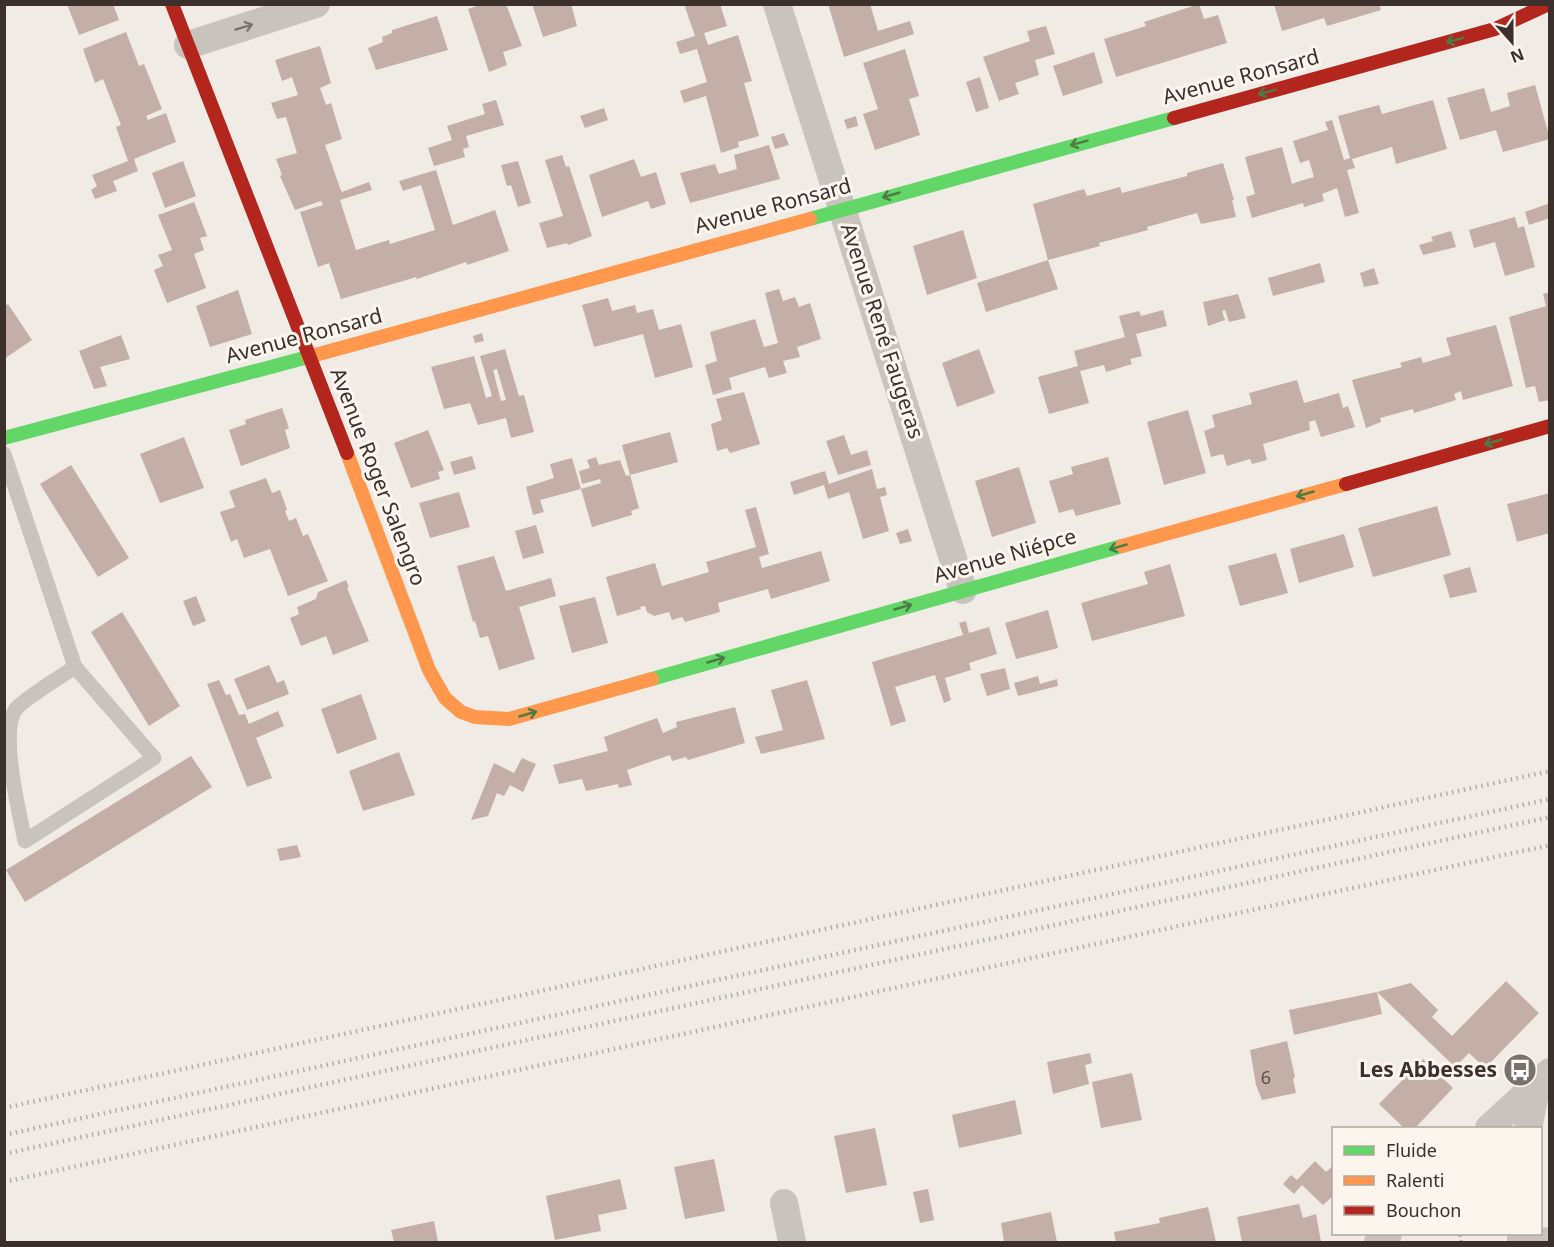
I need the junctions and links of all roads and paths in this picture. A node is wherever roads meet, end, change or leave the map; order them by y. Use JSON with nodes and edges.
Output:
{"nodes":[{"id":1,"x":172,"y":4,"type":"edge"},
{"id":2,"x":316,"y":4,"type":"edge"},
{"id":3,"x":777,"y":4,"type":"edge"},
{"id":4,"x":1549,"y":4,"type":"edge"},
{"id":5,"x":188,"y":45,"type":"junction"},
{"id":6,"x":843,"y":209,"type":"junction"},
{"id":7,"x":309,"y":357,"type":"junction"},
{"id":8,"x":1550,"y":426,"type":"edge"},
{"id":9,"x":4,"y":438,"type":"edge"},
{"id":10,"x":4,"y":454,"type":"edge"},
{"id":11,"x":963,"y":590,"type":"junction"},
{"id":12,"x":75,"y":667,"type":"junction"},
{"id":13,"x":470,"y":716,"type":"joint"},
{"id":14,"x":8,"y":776,"type":"edge"},
{"id":15,"x":1544,"y":1078,"type":"edge"},
{"id":16,"x":1490,"y":1127,"type":"edge"},
{"id":17,"x":1528,"y":1127,"type":"edge"},
{"id":18,"x":784,"y":1203,"type":"dead end"},
{"id":19,"x":1550,"y":1240,"type":"edge"},
{"id":20,"x":792,"y":1242,"type":"edge"},
{"id":21,"x":1540,"y":1242,"type":"edge"}],
"edges":[{"from":1,"to":5,"type":"street","name":"Avenue Roger Salengro"},
{"from":5,"to":2,"type":"street","one_way":true},
{"from":3,"to":6,"type":"street","name":"Avenue René Faugeras"},
{"from":4,"to":6,"type":"street","name":"Avenue Ronsard","one_way":true},
{"from":5,"to":7,"type":"street","name":"Avenue Roger Salengro"},
{"from":6,"to":7,"type":"street","name":"Avenue Ronsard"},
{"from":6,"to":11,"type":"street","name":"Avenue René Faugeras"},
{"from":7,"to":9,"type":"street","name":"Avenue Ronsard"},
{"from":7,"to":13,"type":"street","name":"Avenue Roger Salengro"},
{"from":8,"to":11,"type":"street","name":"Avenue Niépce","one_way":true},
{"from":10,"to":12,"type":"lane"},
{"from":13,"to":11,"type":"street","name":"Avenue Niépce","one_way":true},
{"from":12,"to":14,"type":"lane"},
{"from":12,"to":14,"type":"lane"},
{"from":15,"to":16,"type":"street"},
{"from":15,"to":17,"type":"street"},
{"from":18,"to":20,"type":"street"},
{"from":19,"to":21,"type":"street"}]}
